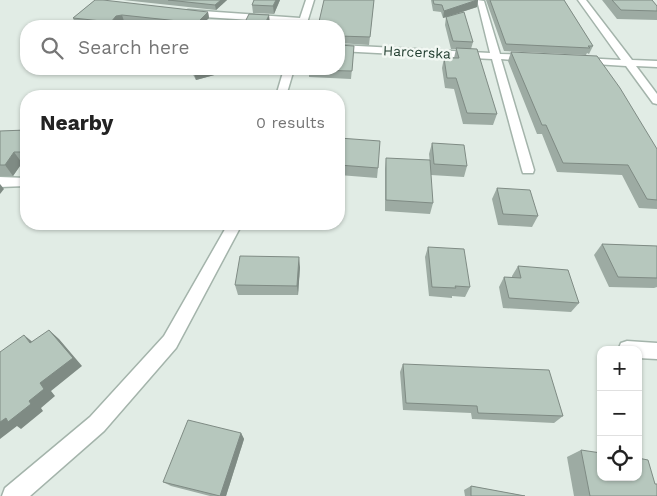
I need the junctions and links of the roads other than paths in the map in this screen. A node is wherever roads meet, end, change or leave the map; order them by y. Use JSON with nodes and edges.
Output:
{"nodes":[{"id":1,"x":310,"y":0,"type":"edge"},
{"id":2,"x":582,"y":0,"type":"edge"},
{"id":3,"x":480,"y":1,"type":"edge"},
{"id":4,"x":175,"y":11,"type":"edge"},
{"id":5,"x":263,"y":20,"type":"edge"},
{"id":6,"x":304,"y":20,"type":"edge"},
{"id":7,"x":345,"y":48,"type":"edge"},
{"id":8,"x":496,"y":56,"type":"junction"},
{"id":9,"x":544,"y":59,"type":"edge"},
{"id":10,"x":572,"y":60,"type":"edge"},
{"id":11,"x":630,"y":63,"type":"junction"},
{"id":12,"x":657,"y":64,"type":"edge"},
{"id":13,"x":287,"y":75,"type":"edge"},
{"id":14,"x":283,"y":90,"type":"edge"},
{"id":15,"x":657,"y":101,"type":"edge"},
{"id":16,"x":528,"y":170,"type":"dead end"},
{"id":17,"x":0,"y":182,"type":"edge"},
{"id":18,"x":20,"y":182,"type":"edge"},
{"id":19,"x":232,"y":230,"type":"edge"},
{"id":20,"x":642,"y":350,"type":"edge"},
{"id":21,"x":657,"y":351,"type":"edge"},
{"id":22,"x":13,"y":496,"type":"edge"}],
"edges":[{"from":1,"to":6,"type":"street"},
{"from":2,"to":11,"type":"street"},
{"from":3,"to":8,"type":"street"},
{"from":4,"to":5,"type":"street"},
{"from":7,"to":8,"type":"street","name":"Harcerska"},
{"from":8,"to":9,"type":"street","name":"Harcerska"},
{"from":8,"to":16,"type":"street"},
{"from":10,"to":11,"type":"street"},
{"from":11,"to":12,"type":"street"},
{"from":11,"to":15,"type":"street"},
{"from":13,"to":14,"type":"street"},
{"from":17,"to":18,"type":"street"},
{"from":19,"to":22,"type":"street"},
{"from":20,"to":21,"type":"street"}]}
